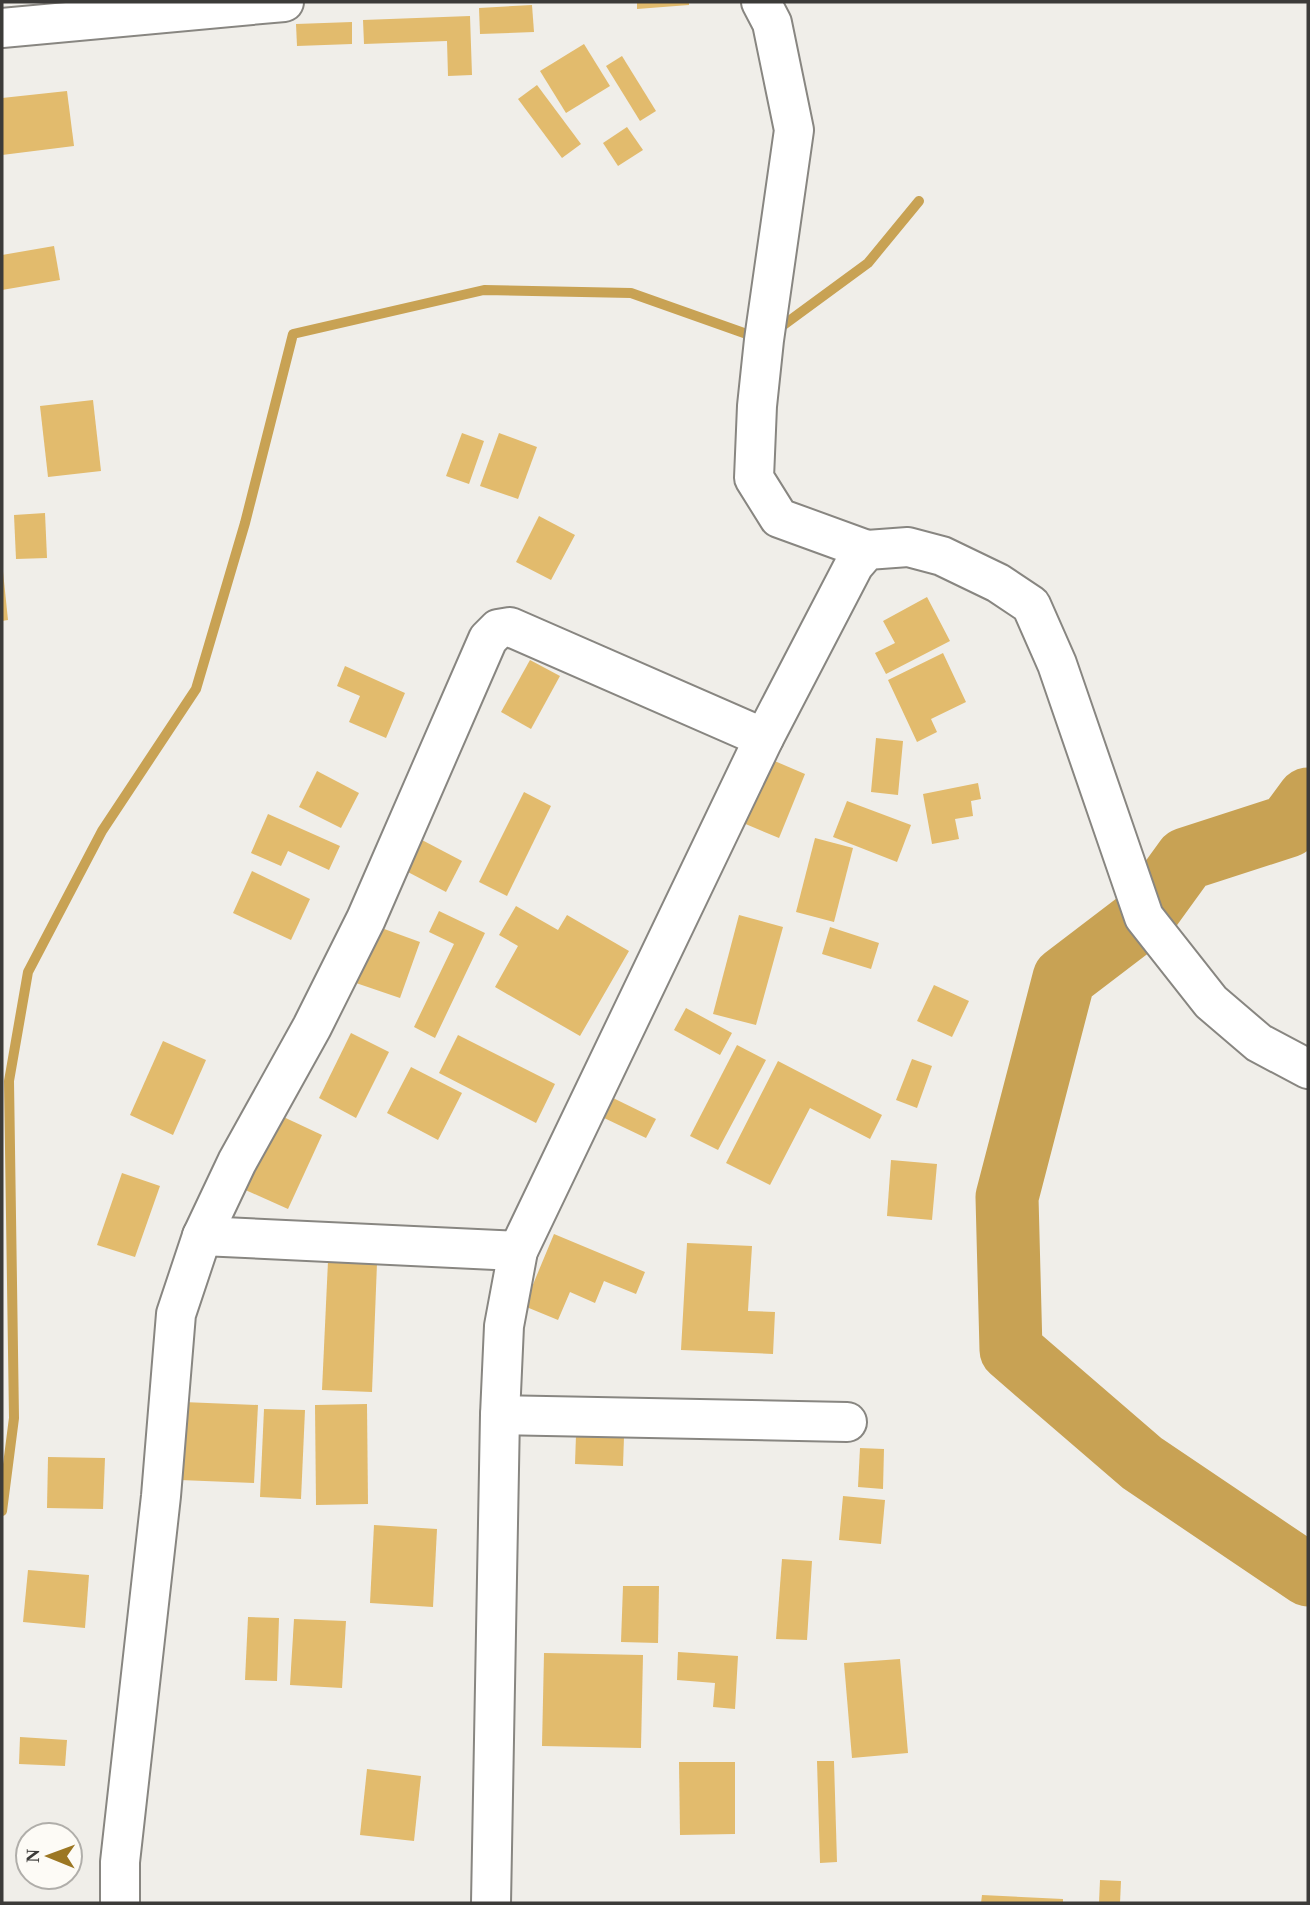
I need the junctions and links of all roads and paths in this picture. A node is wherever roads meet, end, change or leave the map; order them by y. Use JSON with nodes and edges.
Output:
{"nodes":[{"id":1,"x":284,"y":2,"type":"edge"},
{"id":2,"x":761,"y":2,"type":"edge"},
{"id":3,"x":2,"y":28,"type":"edge"},
{"id":4,"x":867,"y":550,"type":"junction"},
{"id":5,"x":764,"y":737,"type":"junction"},
{"id":6,"x":1308,"y":1069,"type":"edge"},
{"id":7,"x":202,"y":1236,"type":"junction"},
{"id":8,"x":518,"y":1251,"type":"junction"},
{"id":9,"x":500,"y":1415,"type":"junction"},
{"id":10,"x":847,"y":1422,"type":"dead end"},
{"id":11,"x":120,"y":1903,"type":"edge"},
{"id":12,"x":491,"y":1903,"type":"edge"}],
"edges":[{"from":1,"to":3,"type":"street"},
{"from":2,"to":4,"type":"street"},
{"from":4,"to":5,"type":"street"},
{"from":4,"to":6,"type":"street"},
{"from":5,"to":7,"type":"street"},
{"from":5,"to":8,"type":"street"},
{"from":7,"to":8,"type":"street"},
{"from":7,"to":11,"type":"street"},
{"from":8,"to":9,"type":"street"},
{"from":9,"to":10,"type":"street"},
{"from":9,"to":12,"type":"street"}]}
